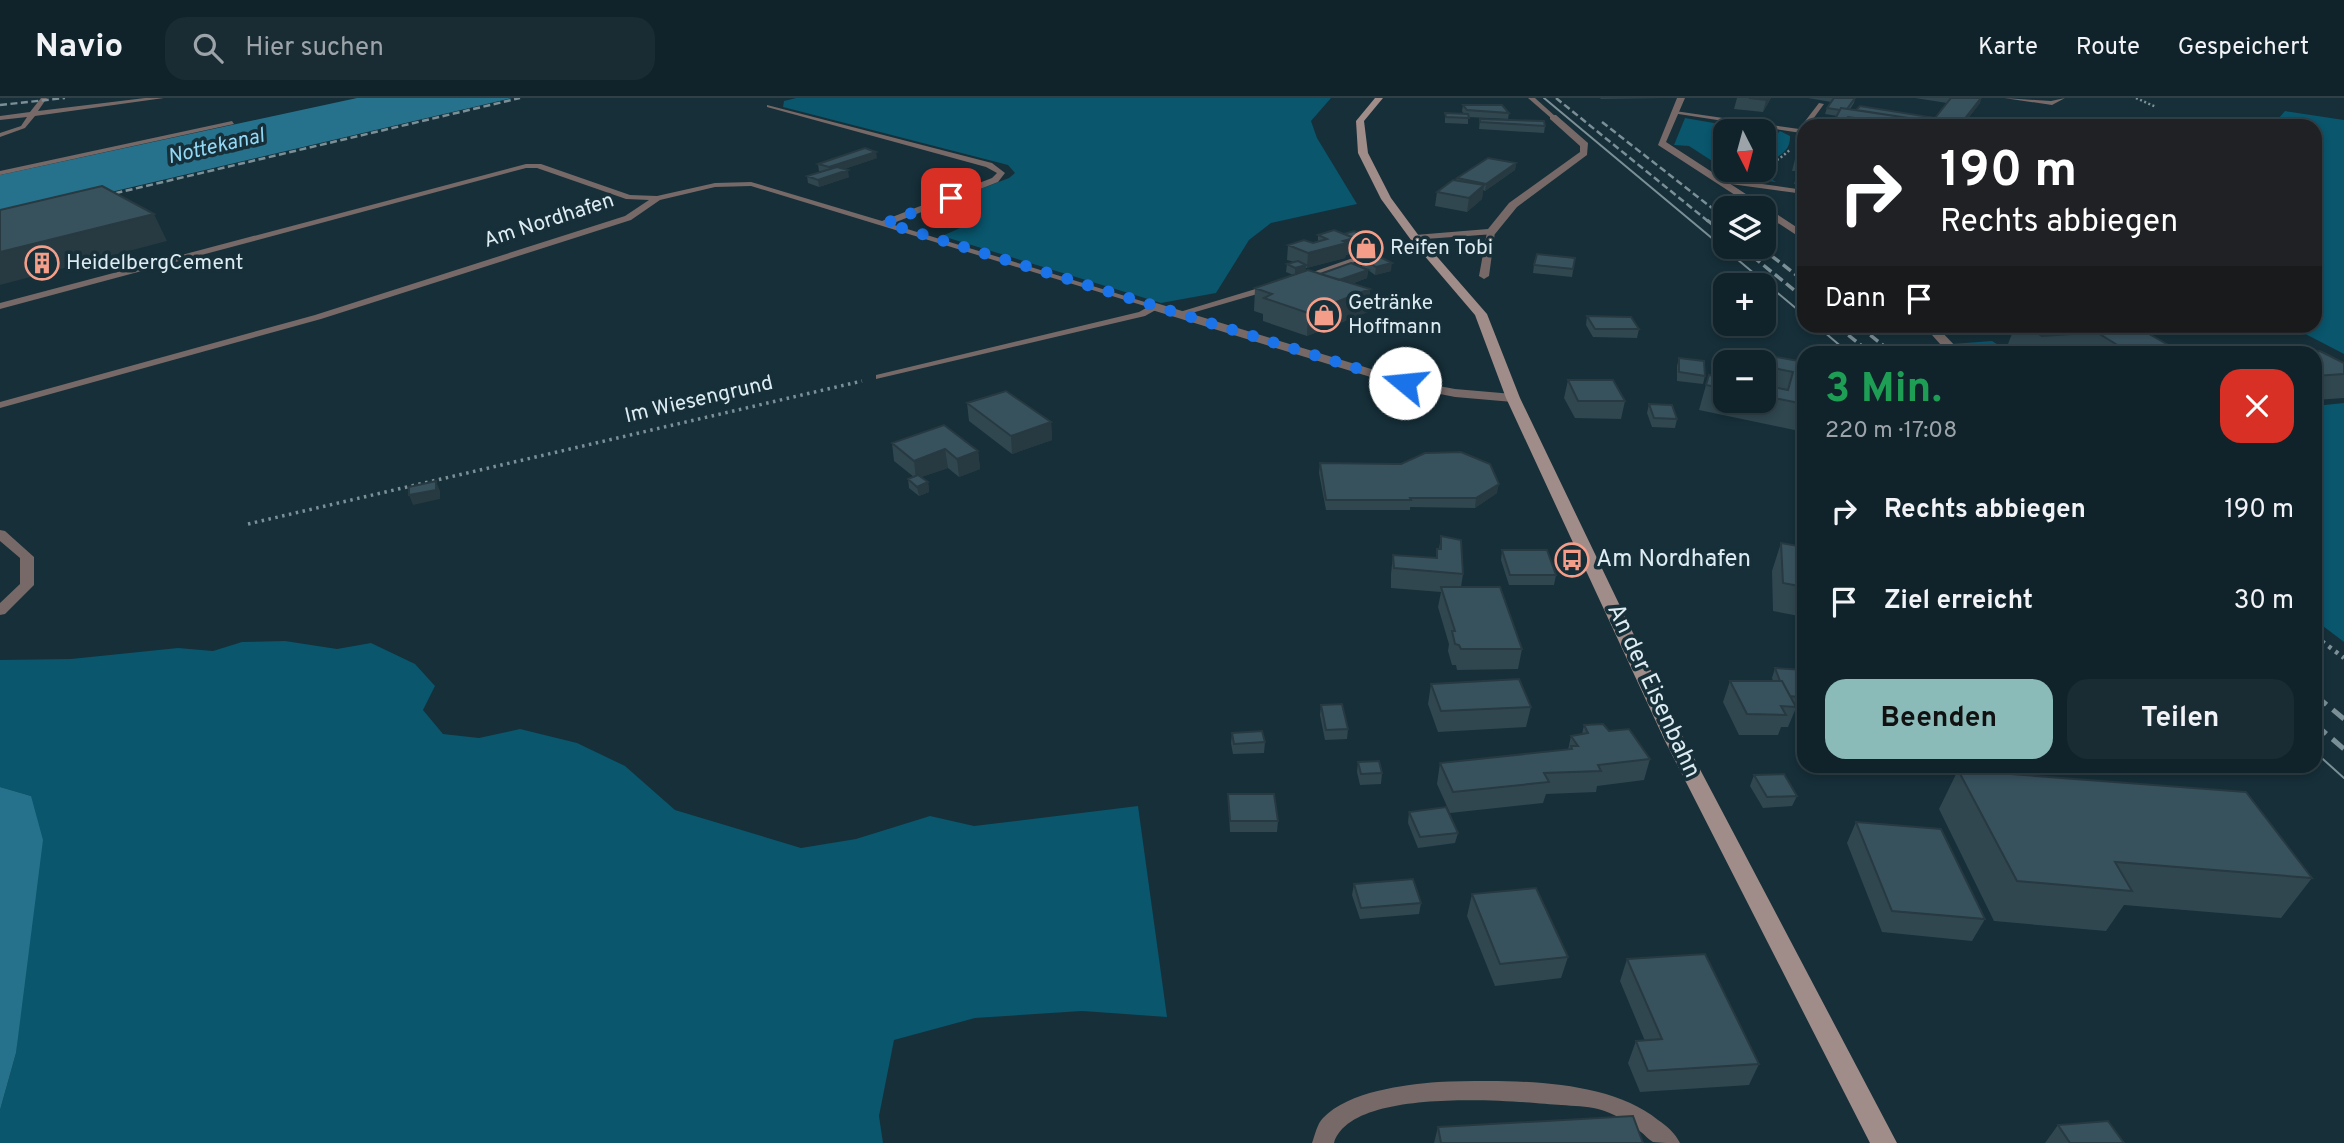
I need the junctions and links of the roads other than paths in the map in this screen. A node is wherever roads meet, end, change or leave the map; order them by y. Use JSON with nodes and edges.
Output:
{"nodes":[{"id":1,"x":44,"y":98,"type":"edge"},
{"id":2,"x":161,"y":98,"type":"edge"},
{"id":3,"x":779,"y":98,"type":"edge"},
{"id":4,"x":1379,"y":98,"type":"edge"},
{"id":5,"x":1531,"y":98,"type":"edge"},
{"id":6,"x":1681,"y":98,"type":"edge"},
{"id":7,"x":2007,"y":98,"type":"edge"},
{"id":8,"x":2062,"y":98,"type":"edge"},
{"id":9,"x":1821,"y":104,"type":"dead end"},
{"id":10,"x":1675,"y":113,"type":"junction"},
{"id":11,"x":31,"y":114,"type":"junction"},
{"id":12,"x":1553,"y":117,"type":"joint"},
{"id":13,"x":0,"y":118,"type":"edge"},
{"id":14,"x":1809,"y":119,"type":"edge"},
{"id":15,"x":232,"y":123,"type":"dead end"},
{"id":16,"x":1797,"y":130,"type":"edge"},
{"id":17,"x":0,"y":135,"type":"edge"},
{"id":18,"x":0,"y":173,"type":"edge"},
{"id":19,"x":1713,"y":176,"type":"edge"},
{"id":20,"x":1722,"y":182,"type":"edge"},
{"id":21,"x":1733,"y":182,"type":"edge"},
{"id":22,"x":1797,"y":191,"type":"edge"},
{"id":23,"x":1743,"y":196,"type":"edge"},
{"id":24,"x":657,"y":198,"type":"junction"},
{"id":25,"x":1776,"y":218,"type":"edge"},
{"id":26,"x":886,"y":223,"type":"junction"},
{"id":27,"x":1491,"y":232,"type":"junction"},
{"id":28,"x":1797,"y":232,"type":"edge"},
{"id":29,"x":1415,"y":238,"type":"junction"},
{"id":30,"x":1373,"y":254,"type":"edge"},
{"id":31,"x":1484,"y":276,"type":"dead end"},
{"id":32,"x":0,"y":306,"type":"edge"},
{"id":33,"x":1156,"y":307,"type":"junction"},
{"id":34,"x":1178,"y":314,"type":"junction"},
{"id":35,"x":1937,"y":333,"type":"edge"},
{"id":36,"x":1949,"y":346,"type":"edge"},
{"id":37,"x":880,"y":377,"type":"road end"},
{"id":38,"x":1513,"y":398,"type":"junction"},
{"id":39,"x":0,"y":404,"type":"edge"},
{"id":40,"x":0,"y":534,"type":"edge"},
{"id":41,"x":0,"y":611,"type":"edge"},
{"id":42,"x":1324,"y":1143,"type":"edge"},
{"id":43,"x":1669,"y":1143,"type":"edge"},
{"id":44,"x":1884,"y":1143,"type":"edge"}],
"edges":[{"from":1,"to":11,"type":"lane"},
{"from":2,"to":11,"type":"lane"},
{"from":3,"to":26,"type":"lane"},
{"from":4,"to":29,"type":"main road","name":"An der Eisenbahn"},
{"from":5,"to":12,"type":"lane"},
{"from":6,"to":10,"type":"street"},
{"from":7,"to":8,"type":"lane"},
{"from":9,"to":14,"type":"lane"},
{"from":10,"to":16,"type":"lane"},
{"from":10,"to":19,"type":"street"},
{"from":11,"to":13,"type":"lane"},
{"from":11,"to":17,"type":"lane"},
{"from":12,"to":27,"type":"street"},
{"from":15,"to":18,"type":"lane"},
{"from":20,"to":23,"type":"street"},
{"from":21,"to":22,"type":"lane"},
{"from":24,"to":26,"type":"lane","name":"Am Nordhafen"},
{"from":24,"to":32,"type":"lane"},
{"from":24,"to":39,"type":"lane","name":"Am Nordhafen"},
{"from":25,"to":28,"type":"street"},
{"from":26,"to":33,"type":"lane","name":"Am Nordhafen"},
{"from":27,"to":29,"type":"street"},
{"from":27,"to":31,"type":"lane"},
{"from":29,"to":38,"type":"main road","name":"An der Eisenbahn"},
{"from":30,"to":34,"type":"lane"},
{"from":33,"to":34,"type":"street","name":"Am Nordhafen"},
{"from":33,"to":37,"type":"lane"},
{"from":34,"to":38,"type":"street","name":"Am Nordhafen"},
{"from":35,"to":36,"type":"street"},
{"from":38,"to":44,"type":"main road","name":"An der Eisenbahn"},
{"from":40,"to":41,"type":"lane"},
{"from":42,"to":43,"type":"lane"}]}
